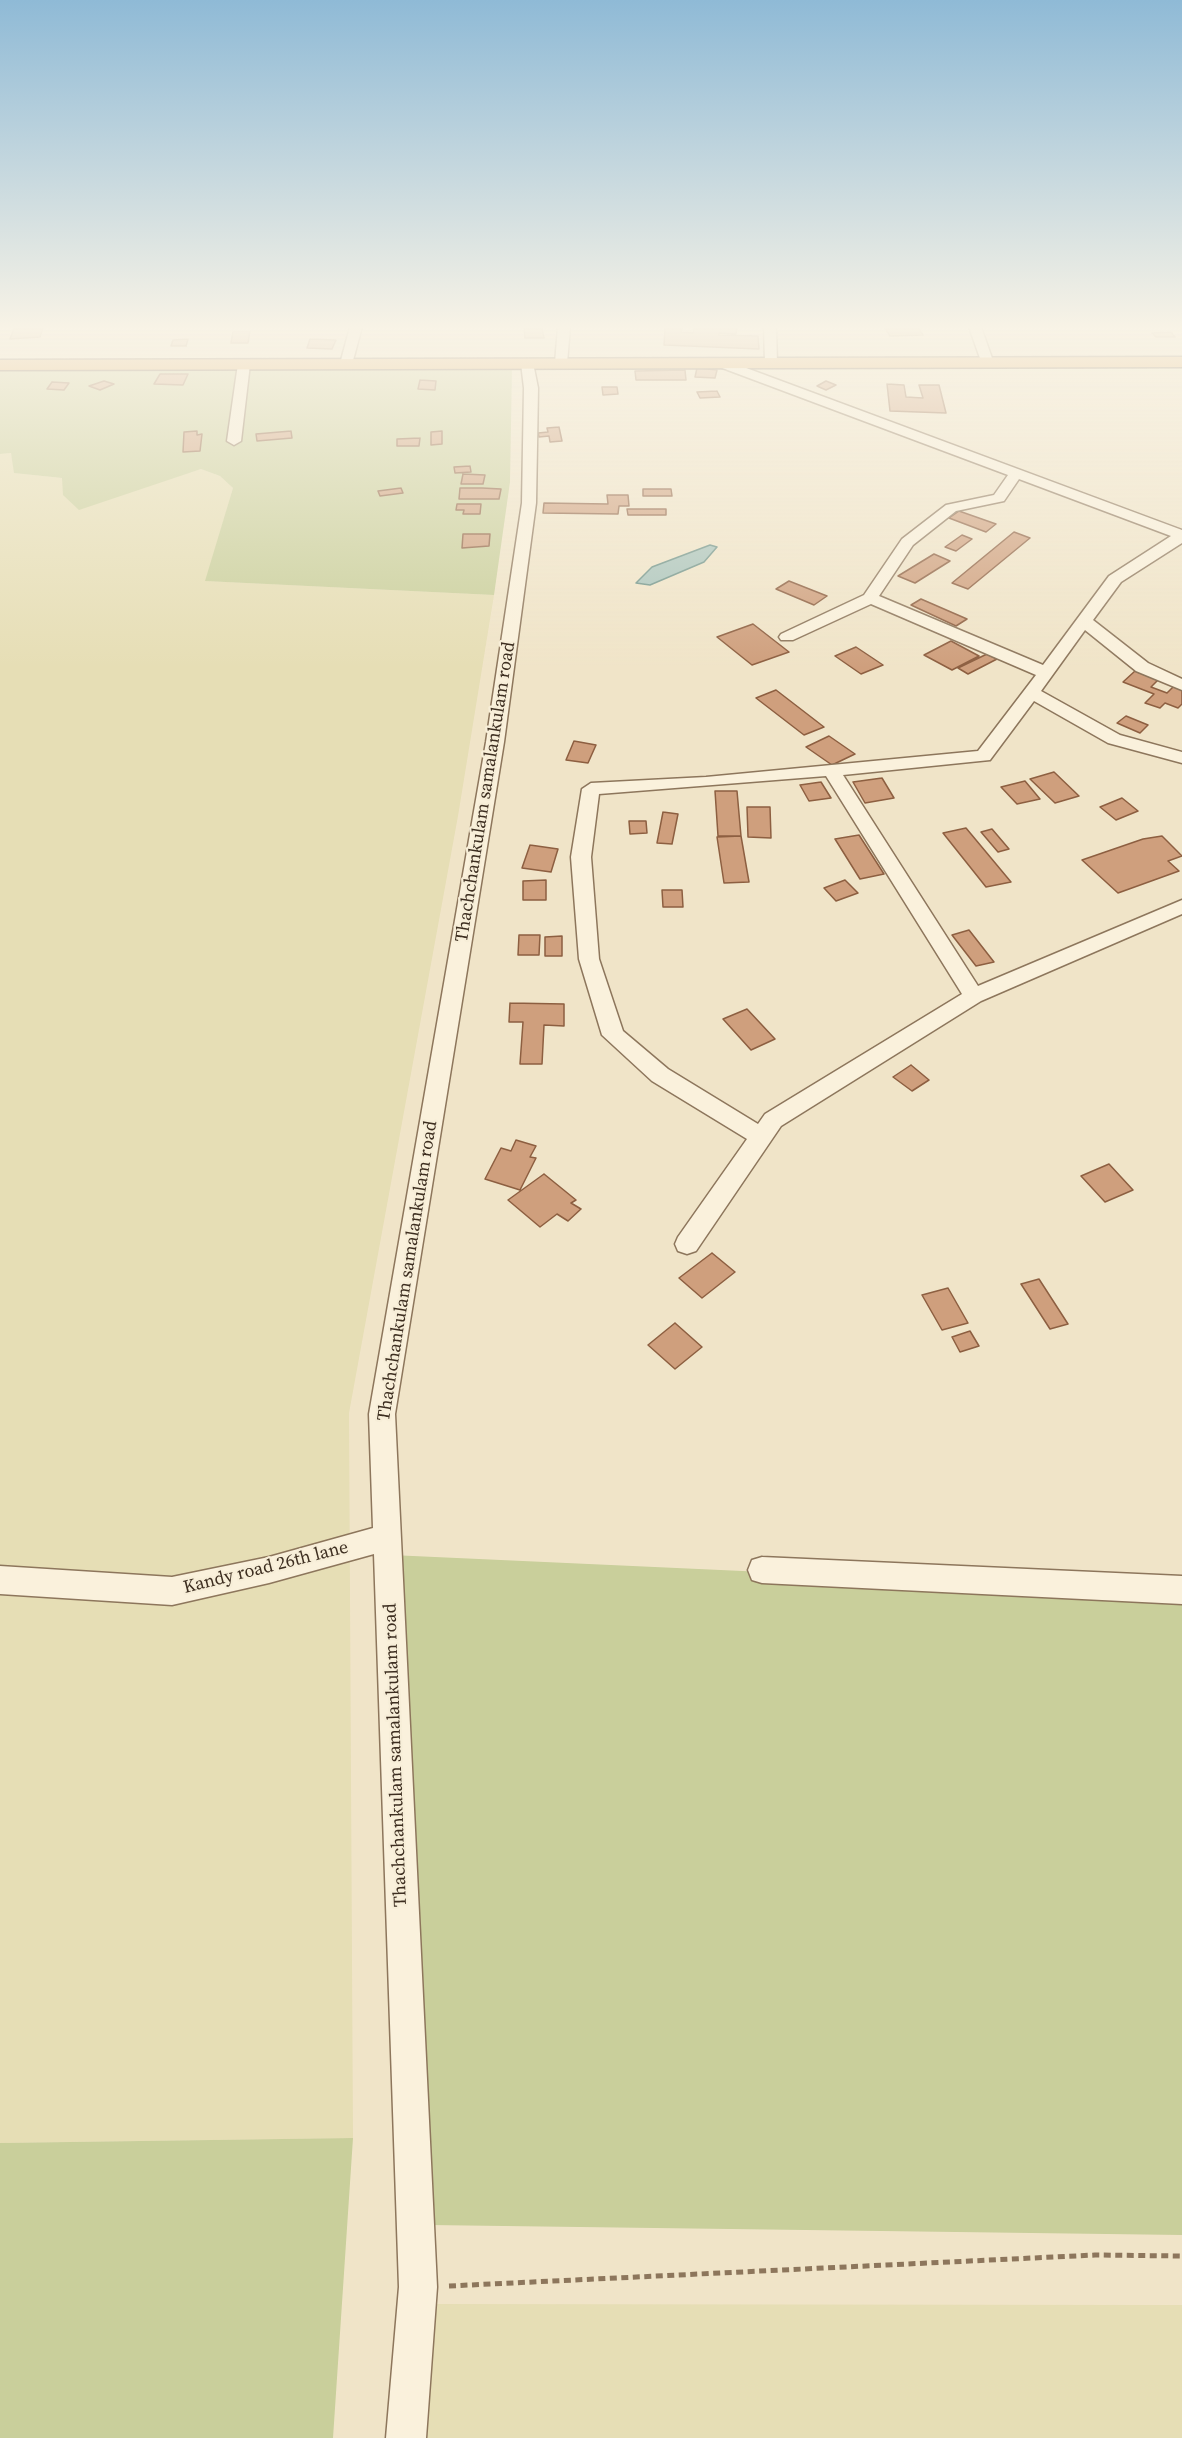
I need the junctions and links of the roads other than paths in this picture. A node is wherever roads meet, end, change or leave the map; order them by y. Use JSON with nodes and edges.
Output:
{"nodes":[{"id":1,"x":531,"y":441,"type":"edge"},
{"id":2,"x":930,"y":441,"type":"edge"},
{"id":3,"x":1016,"y":473,"type":"junction"},
{"id":4,"x":1182,"y":535,"type":"edge"},
{"id":5,"x":870,"y":598,"type":"junction"},
{"id":6,"x":1084,"y":621,"type":"junction"},
{"id":7,"x":787,"y":637,"type":"dead end"},
{"id":8,"x":1046,"y":673,"type":"junction"},
{"id":9,"x":1182,"y":686,"type":"edge"},
{"id":10,"x":1031,"y":692,"type":"junction"},
{"id":11,"x":1182,"y":758,"type":"edge"},
{"id":12,"x":831,"y":770,"type":"junction"},
{"id":13,"x":1182,"y":906,"type":"edge"},
{"id":14,"x":974,"y":996,"type":"junction"},
{"id":15,"x":761,"y":1137,"type":"junction"},
{"id":16,"x":687,"y":1244,"type":"dead end"},
{"id":17,"x":387,"y":1537,"type":"junction"},
{"id":18,"x":762,"y":1570,"type":"dead end"},
{"id":19,"x":0,"y":1580,"type":"edge"},
{"id":20,"x":1182,"y":1590,"type":"edge"},
{"id":21,"x":406,"y":2438,"type":"edge"}],
"edges":[{"from":1,"to":17,"type":"street","name":"Thachchankulam samalankulam road"},
{"from":2,"to":3,"type":"street"},
{"from":3,"to":4,"type":"street"},
{"from":3,"to":5,"type":"street"},
{"from":4,"to":6,"type":"street"},
{"from":5,"to":7,"type":"street"},
{"from":5,"to":8,"type":"street"},
{"from":6,"to":8,"type":"street"},
{"from":6,"to":9,"type":"street"},
{"from":8,"to":10,"type":"street"},
{"from":10,"to":11,"type":"street"},
{"from":10,"to":12,"type":"street"},
{"from":12,"to":14,"type":"street"},
{"from":12,"to":15,"type":"street"},
{"from":13,"to":14,"type":"street"},
{"from":14,"to":15,"type":"street"},
{"from":15,"to":16,"type":"street"},
{"from":17,"to":19,"type":"street","name":"Kandy road 26th lane"},
{"from":17,"to":21,"type":"street","name":"Thachchankulam samalankulam road"},
{"from":18,"to":20,"type":"street"}]}
